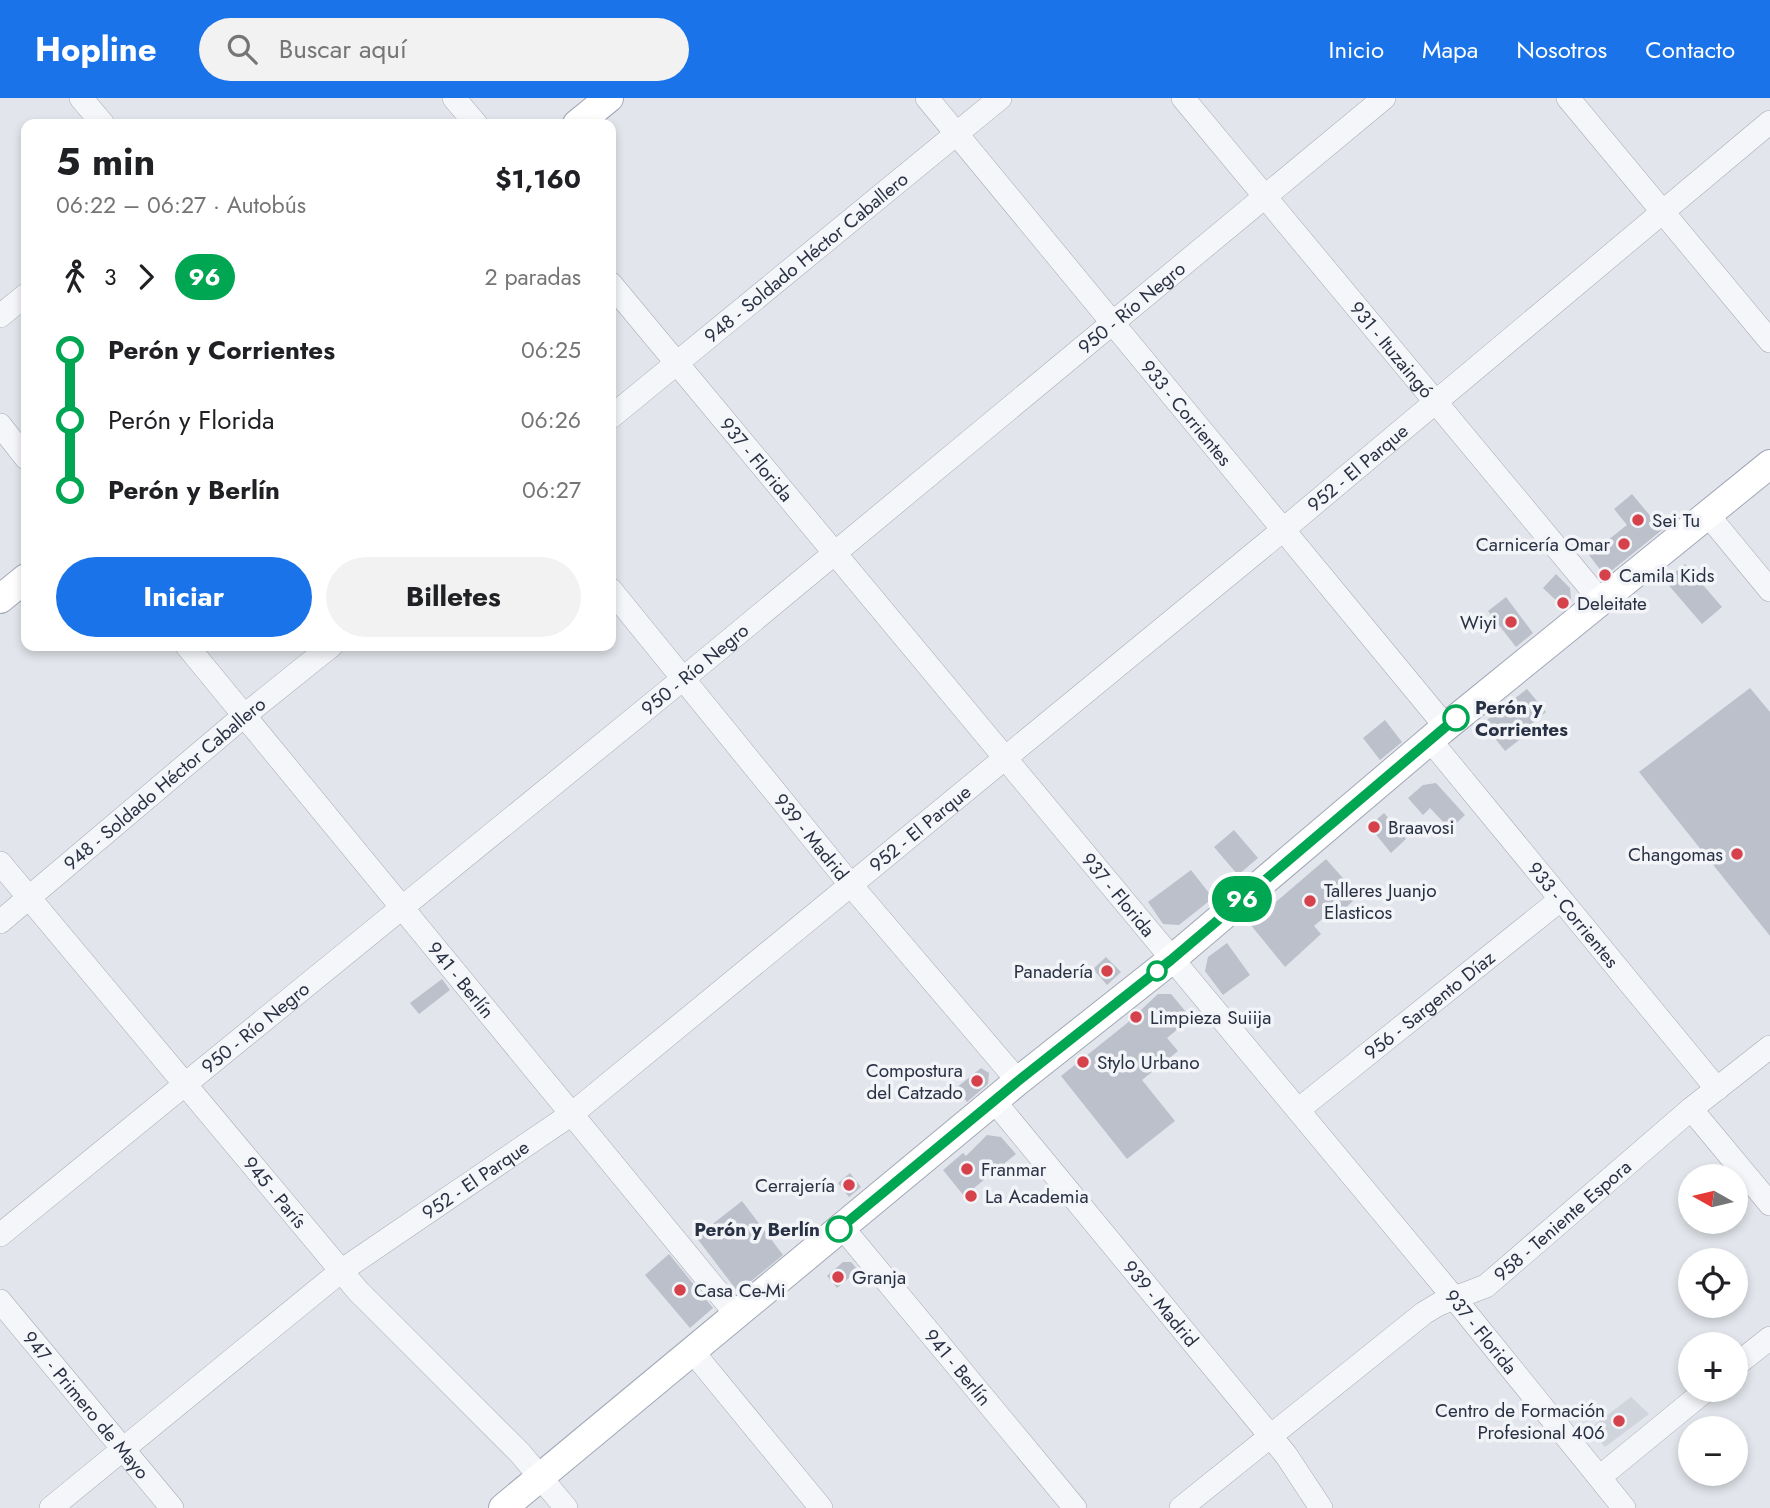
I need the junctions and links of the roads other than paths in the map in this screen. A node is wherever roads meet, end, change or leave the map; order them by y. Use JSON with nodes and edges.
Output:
{"nodes":[{"id":1,"x":81,"y":98,"type":"edge"},
{"id":2,"x":454,"y":98,"type":"edge"},
{"id":3,"x":609,"y":98,"type":"edge"},
{"id":4,"x":927,"y":98,"type":"edge"},
{"id":5,"x":1000,"y":98,"type":"edge"},
{"id":6,"x":1182,"y":98,"type":"edge"},
{"id":7,"x":1384,"y":98,"type":"edge"},
{"id":8,"x":1569,"y":98,"type":"edge"},
{"id":9,"x":99,"y":119,"type":"edge"},
{"id":10,"x":472,"y":119,"type":"edge"},
{"id":11,"x":583,"y":119,"type":"edge"},
{"id":12,"x":1770,"y":122,"type":"edge"},
{"id":13,"x":956,"y":134,"type":"junction"},
{"id":14,"x":1264,"y":198,"type":"junction"},
{"id":15,"x":1663,"y":212,"type":"junction"},
{"id":16,"x":616,"y":290,"type":"edge"},
{"id":17,"x":21,"y":299,"type":"edge"},
{"id":18,"x":0,"y":316,"type":"edge"},
{"id":19,"x":1112,"y":322,"type":"junction"},
{"id":20,"x":1770,"y":341,"type":"edge"},
{"id":21,"x":675,"y":362,"type":"junction"},
{"id":22,"x":1435,"y":401,"type":"junction"},
{"id":23,"x":616,"y":413,"type":"edge"},
{"id":24,"x":0,"y":425,"type":"edge"},
{"id":25,"x":21,"y":452,"type":"edge"},
{"id":26,"x":1770,"y":464,"type":"edge"},
{"id":27,"x":1708,"y":515,"type":"junction"},
{"id":28,"x":1284,"y":529,"type":"junction"},
{"id":29,"x":832,"y":552,"type":"junction"},
{"id":30,"x":21,"y":582,"type":"edge"},
{"id":31,"x":1770,"y":590,"type":"edge"},
{"id":32,"x":616,"y":596,"type":"edge"},
{"id":33,"x":0,"y":599,"type":"edge"},
{"id":34,"x":1601,"y":601,"type":"junction"},
{"id":35,"x":191,"y":651,"type":"edge"},
{"id":36,"x":325,"y":651,"type":"edge"},
{"id":37,"x":684,"y":678,"type":"junction"},
{"id":38,"x":245,"y":715,"type":"junction"},
{"id":39,"x":1438,"y":733,"type":"junction"},
{"id":40,"x":1005,"y":757,"type":"junction"},
{"id":41,"x":0,"y":863,"type":"edge"},
{"id":42,"x":850,"y":884,"type":"junction"},
{"id":43,"x":29,"y":898,"type":"junction"},
{"id":44,"x":1560,"y":900,"type":"junction"},
{"id":45,"x":402,"y":909,"type":"junction"},
{"id":46,"x":0,"y":922,"type":"edge"},
{"id":47,"x":1171,"y":960,"type":"junction"},
{"id":48,"x":1770,"y":1046,"type":"edge"},
{"id":49,"x":1018,"y":1081,"type":"junction"},
{"id":50,"x":186,"y":1084,"type":"junction"},
{"id":51,"x":1717,"y":1090,"type":"junction"},
{"id":52,"x":995,"y":1102,"type":"junction"},
{"id":53,"x":1691,"y":1109,"type":"junction"},
{"id":54,"x":1298,"y":1110,"type":"junction"},
{"id":55,"x":573,"y":1113,"type":"junction"},
{"id":56,"x":1770,"y":1204,"type":"edge"},
{"id":57,"x":842,"y":1227,"type":"junction"},
{"id":58,"x":0,"y":1235,"type":"edge"},
{"id":59,"x":341,"y":1271,"type":"junction"},
{"id":60,"x":1455,"y":1299,"type":"junction"},
{"id":61,"x":0,"y":1301,"type":"edge"},
{"id":62,"x":736,"y":1314,"type":"junction"},
{"id":63,"x":1770,"y":1338,"type":"edge"},
{"id":64,"x":693,"y":1352,"type":"junction"},
{"id":65,"x":1748,"y":1355,"type":"edge"},
{"id":66,"x":1691,"y":1402,"type":"edge"},
{"id":67,"x":1270,"y":1437,"type":"junction"},
{"id":68,"x":122,"y":1448,"type":"junction"},
{"id":69,"x":1601,"y":1475,"type":"junction"},
{"id":70,"x":541,"y":1476,"type":"junction"},
{"id":71,"x":51,"y":1508,"type":"edge"},
{"id":72,"x":172,"y":1508,"type":"edge"},
{"id":73,"x":503,"y":1508,"type":"edge"},
{"id":74,"x":566,"y":1508,"type":"edge"},
{"id":75,"x":821,"y":1508,"type":"edge"},
{"id":76,"x":1075,"y":1508,"type":"edge"},
{"id":77,"x":1181,"y":1508,"type":"edge"},
{"id":78,"x":1321,"y":1508,"type":"edge"},
{"id":79,"x":1625,"y":1508,"type":"edge"}],
"edges":[{"from":1,"to":9,"type":"street"},
{"from":2,"to":10,"type":"street"},
{"from":3,"to":11,"type":"main road"},
{"from":4,"to":13,"type":"street","name":"933 - Corrientes"},
{"from":5,"to":13,"type":"street","name":"948 - Soldado Héctor Caballero"},
{"from":6,"to":14,"type":"street","name":"931 - Ituzaingó"},
{"from":7,"to":14,"type":"street","name":"950 - Río Negro"},
{"from":8,"to":15,"type":"street"},
{"from":12,"to":15,"type":"street","name":"952 - El Parque"},
{"from":13,"to":19,"type":"street","name":"933 - Corrientes"},
{"from":13,"to":21,"type":"street","name":"948 - Soldado Héctor Caballero"},
{"from":14,"to":19,"type":"street","name":"950 - Río Negro"},
{"from":14,"to":22,"type":"street","name":"931 - Ituzaingó"},
{"from":15,"to":20,"type":"street"},
{"from":15,"to":22,"type":"street","name":"952 - El Parque"},
{"from":16,"to":21,"type":"street","name":"937 - Florida"},
{"from":17,"to":18,"type":"street"},
{"from":19,"to":28,"type":"street","name":"933 - Corrientes"},
{"from":19,"to":29,"type":"street","name":"950 - Río Negro"},
{"from":21,"to":23,"type":"street","name":"948 - Soldado Héctor Caballero"},
{"from":21,"to":29,"type":"street","name":"937 - Florida"},
{"from":22,"to":28,"type":"street","name":"952 - El Parque"},
{"from":22,"to":34,"type":"street","name":"931 - Ituzaingó"},
{"from":24,"to":25,"type":"street"},
{"from":26,"to":27,"type":"main road"},
{"from":27,"to":31,"type":"street"},
{"from":27,"to":34,"type":"main road"},
{"from":28,"to":39,"type":"street","name":"933 - Corrientes"},
{"from":28,"to":40,"type":"street","name":"952 - El Parque"},
{"from":29,"to":37,"type":"street","name":"950 - Río Negro"},
{"from":29,"to":40,"type":"street","name":"937 - Florida"},
{"from":30,"to":33,"type":"main road"},
{"from":32,"to":37,"type":"street","name":"939 - Madrid"},
{"from":34,"to":39,"type":"main road"},
{"from":35,"to":38,"type":"street","name":"941 - Berlín"},
{"from":36,"to":38,"type":"street","name":"948 - Soldado Héctor Caballero"},
{"from":37,"to":42,"type":"street","name":"939 - Madrid"},
{"from":37,"to":45,"type":"street","name":"950 - Río Negro"},
{"from":38,"to":43,"type":"street","name":"948 - Soldado Héctor Caballero"},
{"from":38,"to":45,"type":"street","name":"941 - Berlín"},
{"from":39,"to":44,"type":"street","name":"933 - Corrientes"},
{"from":39,"to":47,"type":"main road"},
{"from":40,"to":42,"type":"street","name":"952 - El Parque"},
{"from":40,"to":47,"type":"street","name":"937 - Florida"},
{"from":41,"to":43,"type":"street","name":"945 - París"},
{"from":42,"to":49,"type":"street","name":"939 - Madrid"},
{"from":42,"to":55,"type":"street","name":"952 - El Parque"},
{"from":43,"to":46,"type":"street","name":"948 - Soldado Héctor Caballero"},
{"from":43,"to":50,"type":"street","name":"945 - París"},
{"from":44,"to":51,"type":"street","name":"933 - Corrientes"},
{"from":44,"to":54,"type":"street","name":"956 - Sargento Díaz"},
{"from":45,"to":50,"type":"street","name":"950 - Río Negro"},
{"from":45,"to":55,"type":"street","name":"941 - Berlín"},
{"from":47,"to":49,"type":"main road"},
{"from":47,"to":54,"type":"street","name":"937 - Florida"},
{"from":48,"to":51,"type":"street","name":"958 - Teniente Espora"},
{"from":49,"to":52,"type":"main road"},
{"from":50,"to":58,"type":"street","name":"950 - Río Negro"},
{"from":50,"to":59,"type":"street","name":"945 - París"},
{"from":51,"to":53,"type":"street","name":"958 - Teniente Espora"},
{"from":52,"to":57,"type":"main road"},
{"from":52,"to":67,"type":"street","name":"939 - Madrid"},
{"from":53,"to":56,"type":"street"},
{"from":53,"to":60,"type":"street","name":"958 - Teniente Espora"},
{"from":54,"to":60,"type":"street","name":"937 - Florida"},
{"from":55,"to":59,"type":"street","name":"952 - El Parque"},
{"from":55,"to":62,"type":"street","name":"941 - Berlín"},
{"from":57,"to":62,"type":"main road"},
{"from":57,"to":76,"type":"street","name":"941 - Berlín"},
{"from":59,"to":68,"type":"street","name":"952 - El Parque"},
{"from":59,"to":70,"type":"street","name":"945 - París"},
{"from":60,"to":67,"type":"street","name":"958 - Teniente Espora"},
{"from":60,"to":69,"type":"street","name":"937 - Florida"},
{"from":61,"to":68,"type":"street","name":"947 - Primero de Mayo"},
{"from":62,"to":64,"type":"main road"},
{"from":63,"to":65,"type":"street"},
{"from":64,"to":70,"type":"main road"},
{"from":64,"to":75,"type":"street"},
{"from":66,"to":69,"type":"street"},
{"from":67,"to":77,"type":"street","name":"958 - Teniente Espora"},
{"from":67,"to":78,"type":"street","name":"939 - Madrid"},
{"from":68,"to":71,"type":"street","name":"952 - El Parque"},
{"from":68,"to":72,"type":"street","name":"947 - Primero de Mayo"},
{"from":69,"to":79,"type":"street","name":"937 - Florida"},
{"from":70,"to":73,"type":"main road"},
{"from":70,"to":74,"type":"street","name":"945 - París"}]}
